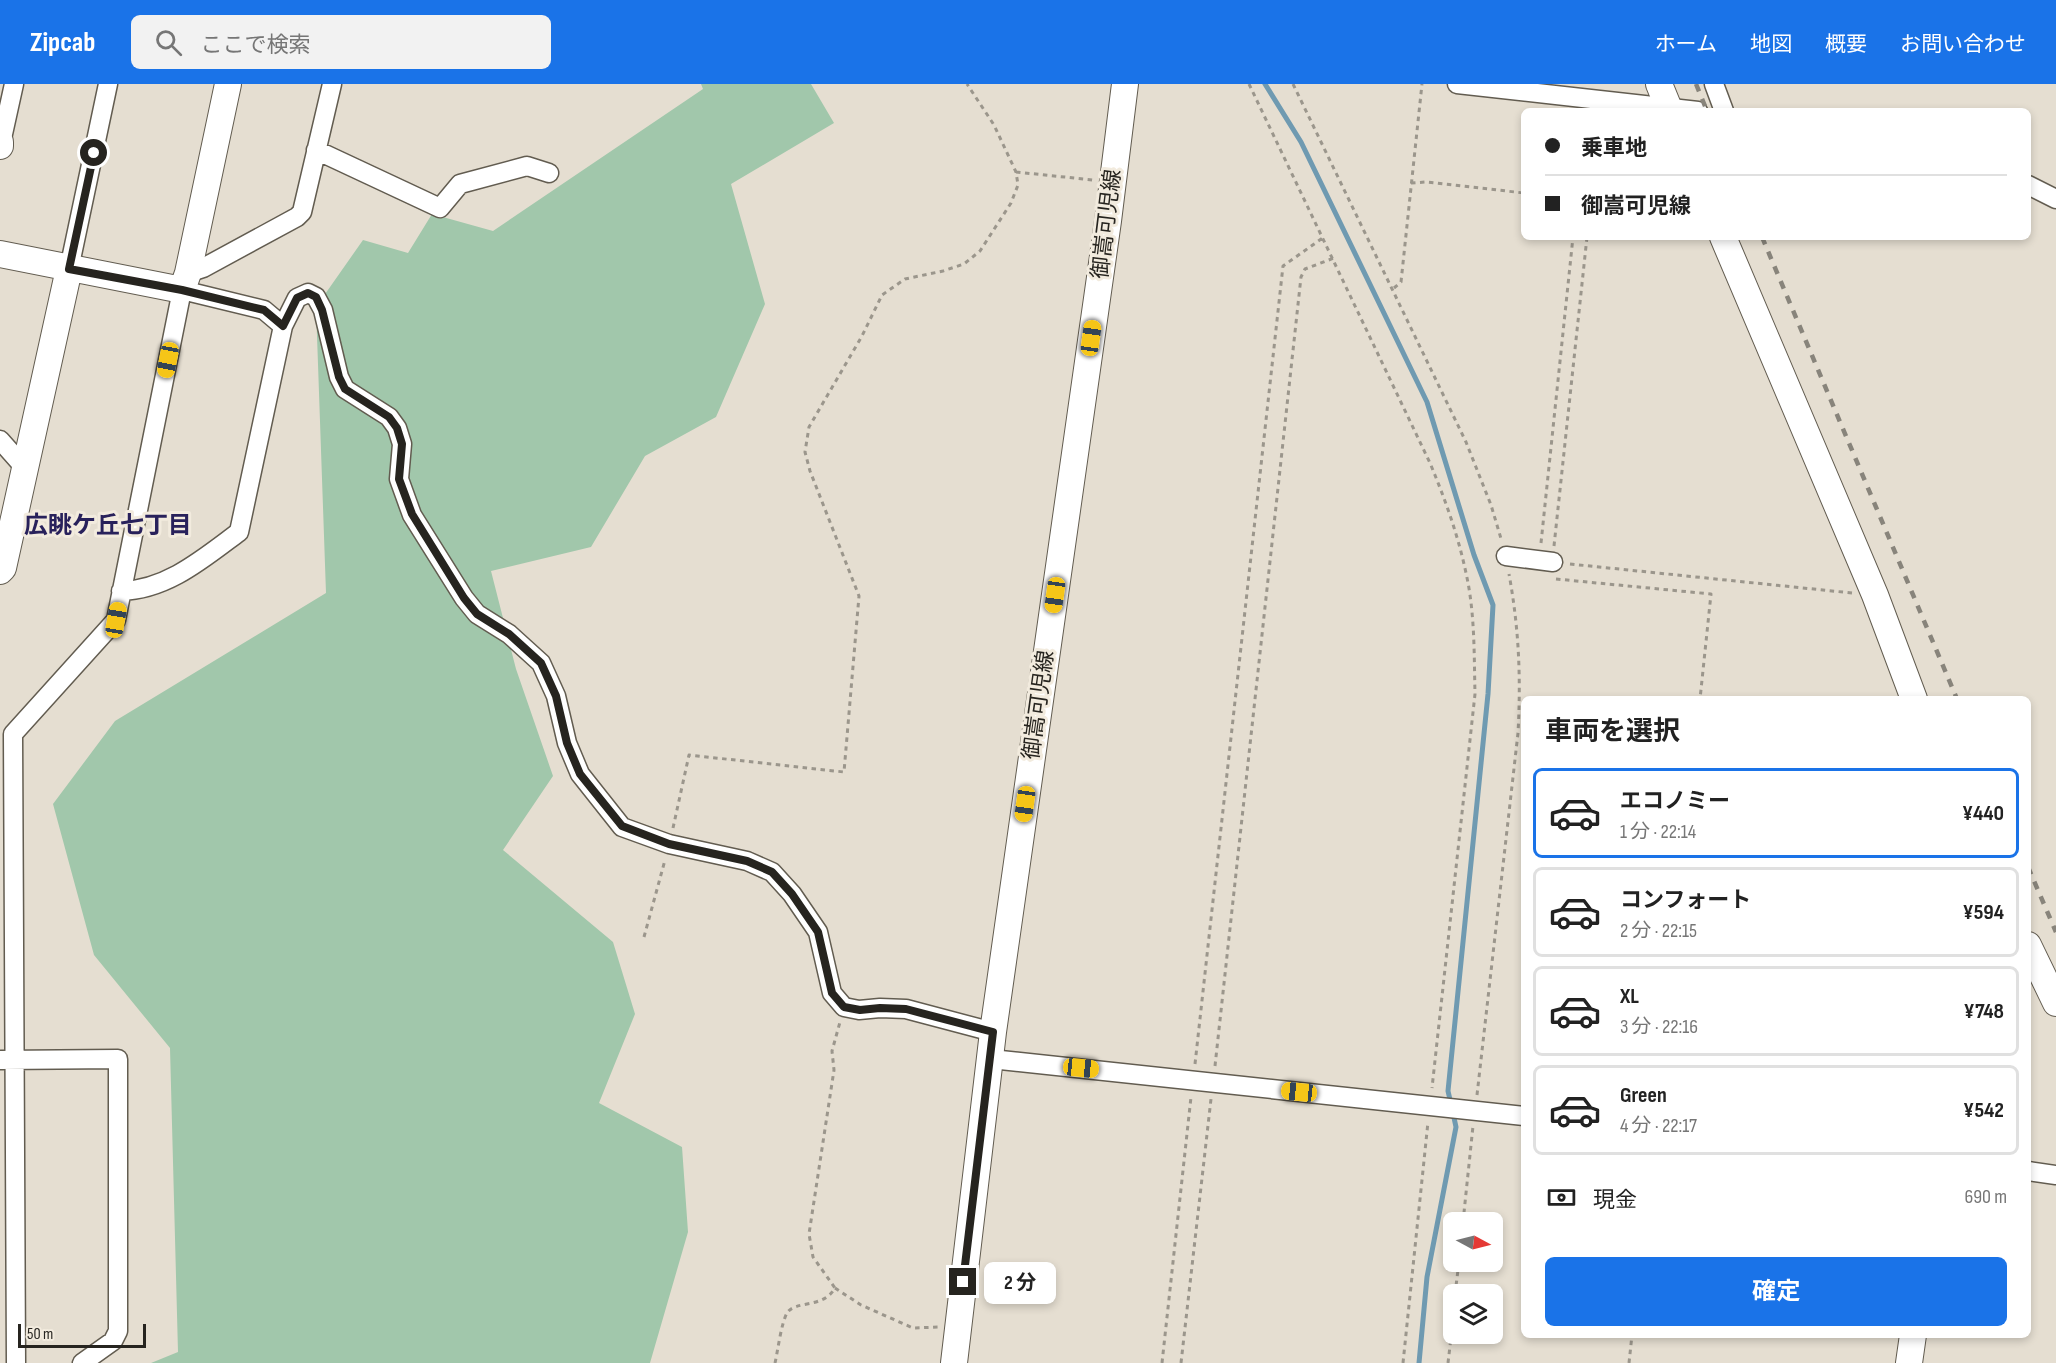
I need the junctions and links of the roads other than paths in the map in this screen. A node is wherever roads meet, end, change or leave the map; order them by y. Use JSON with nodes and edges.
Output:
{"nodes":[{"id":1,"x":14,"y":84,"type":"edge"},
{"id":2,"x":108,"y":84,"type":"edge"},
{"id":3,"x":228,"y":84,"type":"edge"},
{"id":4,"x":332,"y":84,"type":"edge"},
{"id":5,"x":1125,"y":84,"type":"edge"},
{"id":6,"x":1457,"y":84,"type":"edge"},
{"id":7,"x":1714,"y":84,"type":"edge"},
{"id":8,"x":1665,"y":100,"type":"edge"},
{"id":9,"x":1689,"y":108,"type":"edge"},
{"id":10,"x":1723,"y":108,"type":"edge"},
{"id":11,"x":0,"y":144,"type":"edge"},
{"id":12,"x":316,"y":150,"type":"junction"},
{"id":13,"x":549,"y":173,"type":"dead end"},
{"id":14,"x":2031,"y":186,"type":"edge"},
{"id":15,"x":2056,"y":199,"type":"edge"},
{"id":16,"x":1724,"y":240,"type":"edge"},
{"id":17,"x":0,"y":254,"type":"edge"},
{"id":18,"x":69,"y":269,"type":"junction"},
{"id":19,"x":185,"y":281,"type":"junction"},
{"id":20,"x":283,"y":326,"type":"junction"},
{"id":21,"x":0,"y":440,"type":"edge"},
{"id":22,"x":24,"y":467,"type":"junction"},
{"id":23,"x":1506,"y":556,"type":"road end"},
{"id":24,"x":1546,"y":567,"type":"road end"},
{"id":25,"x":0,"y":571,"type":"edge"},
{"id":26,"x":121,"y":591,"type":"junction"},
{"id":27,"x":1913,"y":696,"type":"edge"},
{"id":28,"x":6,"y":732,"type":"edge"},
{"id":29,"x":2031,"y":951,"type":"edge"},
{"id":30,"x":2056,"y":1003,"type":"edge"},
{"id":31,"x":993,"y":1032,"type":"junction"},
{"id":32,"x":991,"y":1059,"type":"junction"},
{"id":33,"x":7,"y":1060,"type":"edge"},
{"id":34,"x":1521,"y":1116,"type":"edge"},
{"id":35,"x":2031,"y":1171,"type":"edge"},
{"id":36,"x":2056,"y":1175,"type":"edge"},
{"id":37,"x":1913,"y":1338,"type":"edge"},
{"id":38,"x":16,"y":1363,"type":"edge"},
{"id":39,"x":82,"y":1363,"type":"edge"},
{"id":40,"x":954,"y":1363,"type":"edge"},
{"id":41,"x":1910,"y":1363,"type":"edge"}],
"edges":[{"from":1,"to":11,"type":"street"},
{"from":2,"to":18,"type":"street"},
{"from":3,"to":19,"type":"main road"},
{"from":4,"to":12,"type":"street"},
{"from":5,"to":31,"type":"main road","name":"御嵩可児線"},
{"from":6,"to":8,"type":"street"},
{"from":7,"to":10,"type":"street"},
{"from":8,"to":9,"type":"street"},
{"from":12,"to":13,"type":"street"},
{"from":12,"to":19,"type":"street"},
{"from":14,"to":15,"type":"street"},
{"from":16,"to":27,"type":"main road"},
{"from":17,"to":18,"type":"main road"},
{"from":18,"to":19,"type":"main road"},
{"from":18,"to":22,"type":"main road"},
{"from":19,"to":20,"type":"street"},
{"from":19,"to":26,"type":"street"},
{"from":20,"to":26,"type":"street"},
{"from":20,"to":31,"type":"street"},
{"from":21,"to":22,"type":"street"},
{"from":22,"to":25,"type":"main road"},
{"from":23,"to":24,"type":"street"},
{"from":26,"to":28,"type":"street"},
{"from":28,"to":33,"type":"street"},
{"from":29,"to":30,"type":"main road"},
{"from":31,"to":32,"type":"main road","name":"御嵩可児線"},
{"from":32,"to":34,"type":"street"},
{"from":32,"to":40,"type":"main road","name":"御嵩可児線"},
{"from":33,"to":38,"type":"street"},
{"from":33,"to":39,"type":"street"},
{"from":35,"to":36,"type":"street"},
{"from":37,"to":41,"type":"main road"}]}
